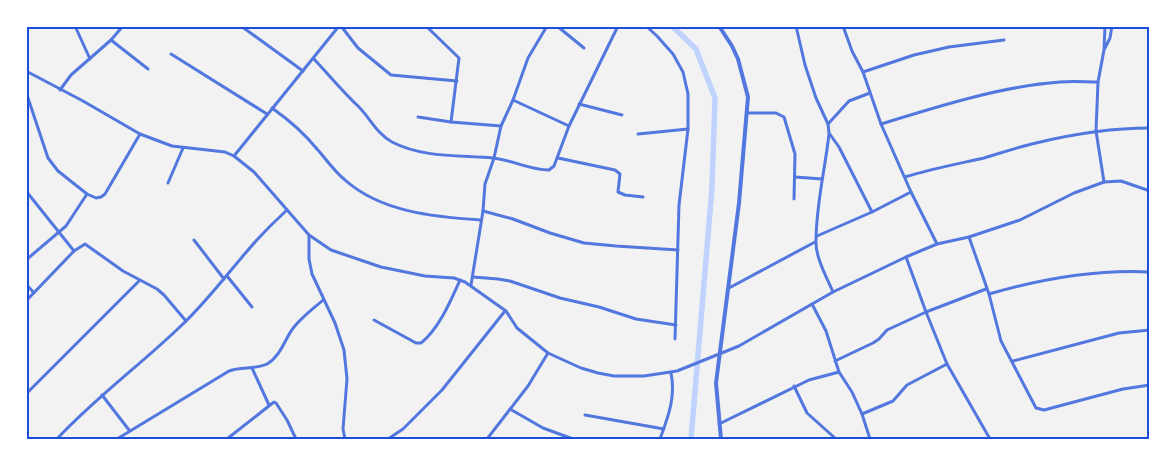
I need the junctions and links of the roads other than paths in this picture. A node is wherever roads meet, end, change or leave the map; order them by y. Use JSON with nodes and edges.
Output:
{"nodes":[{"id":1,"x":76,"y":26,"type":"edge"},
{"id":2,"x":123,"y":26,"type":"edge"},
{"id":3,"x":241,"y":26,"type":"edge"},
{"id":4,"x":340,"y":26,"type":"edge"},
{"id":5,"x":426,"y":26,"type":"edge"},
{"id":6,"x":547,"y":26,"type":"edge"},
{"id":7,"x":557,"y":26,"type":"edge"},
{"id":8,"x":618,"y":26,"type":"edge"},
{"id":9,"x":646,"y":26,"type":"edge"},
{"id":10,"x":719,"y":26,"type":"edge"},
{"id":11,"x":796,"y":26,"type":"edge"},
{"id":12,"x":843,"y":26,"type":"edge"},
{"id":13,"x":1105,"y":26,"type":"edge"},
{"id":14,"x":1112,"y":26,"type":"edge"},
{"id":15,"x":112,"y":40,"type":"junction"},
{"id":16,"x":1004,"y":40,"type":"dead end"},
{"id":17,"x":584,"y":48,"type":"dead end"},
{"id":18,"x":1104,"y":50,"type":"junction"},
{"id":19,"x":172,"y":54,"type":"dead end"},
{"id":20,"x":90,"y":59,"type":"junction"},
{"id":21,"x":314,"y":60,"type":"junction"},
{"id":22,"x":148,"y":69,"type":"dead end"},
{"id":23,"x":26,"y":71,"type":"edge"},
{"id":24,"x":302,"y":72,"type":"junction"},
{"id":25,"x":863,"y":72,"type":"junction"},
{"id":26,"x":457,"y":81,"type":"junction"},
{"id":27,"x":1098,"y":82,"type":"junction"},
{"id":28,"x":60,"y":90,"type":"junction"},
{"id":29,"x":26,"y":92,"type":"edge"},
{"id":30,"x":870,"y":93,"type":"junction"},
{"id":31,"x":513,"y":100,"type":"junction"},
{"id":32,"x":579,"y":104,"type":"junction"},
{"id":33,"x":272,"y":108,"type":"junction"},
{"id":34,"x":747,"y":113,"type":"junction"},
{"id":35,"x":266,"y":114,"type":"junction"},
{"id":36,"x":622,"y":116,"type":"dead end"},
{"id":37,"x":418,"y":117,"type":"dead end"},
{"id":38,"x":451,"y":122,"type":"junction"},
{"id":39,"x":828,"y":124,"type":"junction"},
{"id":40,"x":880,"y":124,"type":"junction"},
{"id":41,"x":501,"y":126,"type":"junction"},
{"id":42,"x":569,"y":126,"type":"junction"},
{"id":43,"x":1150,"y":128,"type":"edge"},
{"id":44,"x":688,"y":129,"type":"junction"},
{"id":45,"x":1096,"y":131,"type":"junction"},
{"id":46,"x":829,"y":133,"type":"junction"},
{"id":47,"x":140,"y":134,"type":"junction"},
{"id":48,"x":638,"y":134,"type":"dead end"},
{"id":49,"x":183,"y":148,"type":"junction"},
{"id":50,"x":234,"y":156,"type":"junction"},
{"id":51,"x":494,"y":158,"type":"junction"},
{"id":52,"x":558,"y":158,"type":"junction"},
{"id":53,"x":905,"y":177,"type":"junction"},
{"id":54,"x":795,"y":178,"type":"junction"},
{"id":55,"x":822,"y":179,"type":"junction"},
{"id":56,"x":1104,"y":182,"type":"junction"},
{"id":57,"x":168,"y":183,"type":"dead end"},
{"id":58,"x":26,"y":191,"type":"edge"},
{"id":59,"x":1150,"y":191,"type":"edge"},
{"id":60,"x":911,"y":192,"type":"junction"},
{"id":61,"x":87,"y":194,"type":"junction"},
{"id":62,"x":643,"y":197,"type":"dead end"},
{"id":63,"x":794,"y":199,"type":"dead end"},
{"id":64,"x":287,"y":210,"type":"junction"},
{"id":65,"x":483,"y":211,"type":"junction"},
{"id":66,"x":872,"y":212,"type":"junction"},
{"id":67,"x":481,"y":220,"type":"junction"},
{"id":68,"x":59,"y":233,"type":"junction"},
{"id":69,"x":308,"y":235,"type":"junction"},
{"id":70,"x":816,"y":236,"type":"junction"},
{"id":71,"x":969,"y":237,"type":"junction"},
{"id":72,"x":194,"y":240,"type":"dead end"},
{"id":73,"x":815,"y":242,"type":"junction"},
{"id":74,"x":937,"y":244,"type":"junction"},
{"id":75,"x":678,"y":250,"type":"junction"},
{"id":76,"x":74,"y":251,"type":"junction"},
{"id":77,"x":906,"y":257,"type":"junction"},
{"id":78,"x":26,"y":260,"type":"edge"},
{"id":79,"x":1150,"y":272,"type":"edge"},
{"id":80,"x":473,"y":277,"type":"junction"},
{"id":81,"x":225,"y":278,"type":"junction"},
{"id":82,"x":140,"y":280,"type":"junction"},
{"id":83,"x":460,"y":280,"type":"junction"},
{"id":84,"x":26,"y":284,"type":"edge"},
{"id":85,"x":471,"y":285,"type":"junction"},
{"id":86,"x":729,"y":288,"type":"junction"},
{"id":87,"x":986,"y":289,"type":"junction"},
{"id":88,"x":833,"y":292,"type":"junction"},
{"id":89,"x":34,"y":293,"type":"junction"},
{"id":90,"x":988,"y":294,"type":"junction"},
{"id":91,"x":323,"y":300,"type":"junction"},
{"id":92,"x":26,"y":301,"type":"edge"},
{"id":93,"x":812,"y":304,"type":"junction"},
{"id":94,"x":252,"y":307,"type":"dead end"},
{"id":95,"x":506,"y":311,"type":"junction"},
{"id":96,"x":926,"y":312,"type":"junction"},
{"id":97,"x":374,"y":320,"type":"dead end"},
{"id":98,"x":186,"y":321,"type":"junction"},
{"id":99,"x":676,"y":325,"type":"junction"},
{"id":100,"x":1150,"y":330,"type":"edge"},
{"id":101,"x":675,"y":339,"type":"dead end"},
{"id":102,"x":548,"y":353,"type":"junction"},
{"id":103,"x":721,"y":354,"type":"junction"},
{"id":104,"x":835,"y":360,"type":"junction"},
{"id":105,"x":1013,"y":361,"type":"junction"},
{"id":106,"x":947,"y":364,"type":"junction"},
{"id":107,"x":252,"y":368,"type":"junction"},
{"id":108,"x":839,"y":372,"type":"junction"},
{"id":109,"x":671,"y":373,"type":"junction"},
{"id":110,"x":1150,"y":385,"type":"edge"},
{"id":111,"x":794,"y":386,"type":"junction"},
{"id":112,"x":26,"y":394,"type":"edge"},
{"id":113,"x":102,"y":394,"type":"junction"},
{"id":114,"x":270,"y":405,"type":"junction"},
{"id":115,"x":510,"y":409,"type":"junction"},
{"id":116,"x":862,"y":414,"type":"junction"},
{"id":117,"x":585,"y":415,"type":"dead end"},
{"id":118,"x":719,"y":424,"type":"junction"},
{"id":119,"x":664,"y":429,"type":"junction"},
{"id":120,"x":129,"y":430,"type":"junction"},
{"id":121,"x":555,"y":433,"type":"junction"},
{"id":122,"x":57,"y":439,"type":"edge"},
{"id":123,"x":117,"y":439,"type":"edge"},
{"id":124,"x":227,"y":439,"type":"edge"},
{"id":125,"x":296,"y":439,"type":"edge"},
{"id":126,"x":345,"y":439,"type":"edge"},
{"id":127,"x":388,"y":439,"type":"edge"},
{"id":128,"x":488,"y":439,"type":"edge"},
{"id":129,"x":553,"y":439,"type":"edge"},
{"id":130,"x":573,"y":439,"type":"edge"},
{"id":131,"x":660,"y":439,"type":"edge"},
{"id":132,"x":721,"y":439,"type":"edge"},
{"id":133,"x":836,"y":439,"type":"edge"},
{"id":134,"x":870,"y":439,"type":"edge"},
{"id":135,"x":990,"y":439,"type":"edge"}],
"edges":[{"from":1,"to":20,"type":"street"},
{"from":2,"to":15,"type":"street"},
{"from":3,"to":24,"type":"street"},
{"from":4,"to":21,"type":"street"},
{"from":4,"to":26,"type":"street"},
{"from":5,"to":26,"type":"street"},
{"from":6,"to":31,"type":"street"},
{"from":7,"to":17,"type":"street"},
{"from":8,"to":32,"type":"street"},
{"from":9,"to":44,"type":"street"},
{"from":10,"to":34,"type":"street"},
{"from":11,"to":39,"type":"street"},
{"from":12,"to":25,"type":"street"},
{"from":13,"to":18,"type":"street"},
{"from":14,"to":18,"type":"street"},
{"from":15,"to":20,"type":"street"},
{"from":15,"to":22,"type":"street"},
{"from":16,"to":25,"type":"street"},
{"from":18,"to":27,"type":"street"},
{"from":19,"to":35,"type":"street"},
{"from":20,"to":28,"type":"street"},
{"from":21,"to":24,"type":"street"},
{"from":21,"to":51,"type":"street"},
{"from":23,"to":28,"type":"street"},
{"from":24,"to":33,"type":"street"},
{"from":25,"to":30,"type":"street"},
{"from":26,"to":38,"type":"street"},
{"from":27,"to":40,"type":"street"},
{"from":27,"to":45,"type":"street"},
{"from":28,"to":47,"type":"street"},
{"from":29,"to":61,"type":"street"},
{"from":30,"to":39,"type":"street"},
{"from":30,"to":40,"type":"street"},
{"from":31,"to":41,"type":"street"},
{"from":31,"to":42,"type":"street"},
{"from":32,"to":36,"type":"street"},
{"from":32,"to":42,"type":"street"},
{"from":33,"to":35,"type":"street"},
{"from":33,"to":67,"type":"street"},
{"from":34,"to":54,"type":"street"},
{"from":34,"to":86,"type":"street"},
{"from":35,"to":50,"type":"street"},
{"from":37,"to":38,"type":"street"},
{"from":38,"to":41,"type":"street"},
{"from":39,"to":46,"type":"street"},
{"from":40,"to":53,"type":"street"},
{"from":41,"to":51,"type":"street"},
{"from":42,"to":52,"type":"street"},
{"from":43,"to":45,"type":"street"},
{"from":44,"to":48,"type":"street"},
{"from":44,"to":75,"type":"street"},
{"from":45,"to":53,"type":"street"},
{"from":45,"to":56,"type":"street"},
{"from":46,"to":55,"type":"street"},
{"from":46,"to":66,"type":"street"},
{"from":47,"to":49,"type":"street"},
{"from":47,"to":61,"type":"street"},
{"from":49,"to":50,"type":"street"},
{"from":49,"to":57,"type":"street"},
{"from":50,"to":64,"type":"street"},
{"from":51,"to":52,"type":"street"},
{"from":51,"to":65,"type":"street"},
{"from":52,"to":62,"type":"street"},
{"from":53,"to":60,"type":"street"},
{"from":54,"to":55,"type":"street"},
{"from":54,"to":63,"type":"street"},
{"from":55,"to":70,"type":"street"},
{"from":56,"to":59,"type":"street"},
{"from":56,"to":71,"type":"street"},
{"from":58,"to":68,"type":"street"},
{"from":60,"to":66,"type":"street"},
{"from":60,"to":74,"type":"street"},
{"from":61,"to":68,"type":"street"},
{"from":64,"to":69,"type":"street"},
{"from":64,"to":81,"type":"street"},
{"from":65,"to":67,"type":"street"},
{"from":65,"to":75,"type":"street"},
{"from":66,"to":70,"type":"street"},
{"from":67,"to":80,"type":"street"},
{"from":68,"to":76,"type":"street"},
{"from":68,"to":78,"type":"street"},
{"from":69,"to":83,"type":"street"},
{"from":69,"to":91,"type":"street"},
{"from":70,"to":73,"type":"street"},
{"from":71,"to":74,"type":"street"},
{"from":71,"to":87,"type":"street"},
{"from":72,"to":81,"type":"street"},
{"from":73,"to":86,"type":"street"},
{"from":73,"to":88,"type":"street"},
{"from":74,"to":77,"type":"street"},
{"from":75,"to":99,"type":"street"},
{"from":76,"to":82,"type":"street"},
{"from":76,"to":89,"type":"street"},
{"from":77,"to":88,"type":"street"},
{"from":77,"to":96,"type":"street"},
{"from":79,"to":90,"type":"street"},
{"from":80,"to":85,"type":"street"},
{"from":80,"to":99,"type":"street"},
{"from":81,"to":94,"type":"street"},
{"from":81,"to":98,"type":"street"},
{"from":82,"to":98,"type":"street"},
{"from":82,"to":112,"type":"street"},
{"from":83,"to":85,"type":"street"},
{"from":83,"to":97,"type":"street"},
{"from":84,"to":89,"type":"street"},
{"from":85,"to":95,"type":"street"},
{"from":86,"to":103,"type":"street"},
{"from":87,"to":90,"type":"street"},
{"from":87,"to":96,"type":"street"},
{"from":88,"to":93,"type":"street"},
{"from":89,"to":92,"type":"street"},
{"from":90,"to":105,"type":"street"},
{"from":91,"to":107,"type":"street"},
{"from":91,"to":126,"type":"street"},
{"from":93,"to":103,"type":"street"},
{"from":93,"to":104,"type":"street"},
{"from":95,"to":102,"type":"street"},
{"from":95,"to":127,"type":"street"},
{"from":96,"to":104,"type":"street"},
{"from":96,"to":106,"type":"street"},
{"from":98,"to":113,"type":"street"},
{"from":99,"to":101,"type":"street"},
{"from":100,"to":105,"type":"street"},
{"from":102,"to":109,"type":"street"},
{"from":102,"to":115,"type":"street"},
{"from":103,"to":109,"type":"street"},
{"from":103,"to":118,"type":"street"},
{"from":104,"to":108,"type":"street"},
{"from":105,"to":110,"type":"street"},
{"from":106,"to":116,"type":"street"},
{"from":106,"to":135,"type":"street"},
{"from":107,"to":114,"type":"street"},
{"from":107,"to":120,"type":"street"},
{"from":108,"to":111,"type":"street"},
{"from":108,"to":116,"type":"street"},
{"from":109,"to":119,"type":"street"},
{"from":111,"to":118,"type":"street"},
{"from":111,"to":133,"type":"street"},
{"from":113,"to":120,"type":"street"},
{"from":113,"to":122,"type":"street"},
{"from":114,"to":124,"type":"street"},
{"from":114,"to":125,"type":"street"},
{"from":115,"to":121,"type":"street"},
{"from":115,"to":128,"type":"street"},
{"from":116,"to":134,"type":"street"},
{"from":117,"to":119,"type":"street"},
{"from":118,"to":132,"type":"street"},
{"from":119,"to":131,"type":"street"},
{"from":120,"to":123,"type":"street"},
{"from":121,"to":129,"type":"street"},
{"from":121,"to":130,"type":"street"}]}
